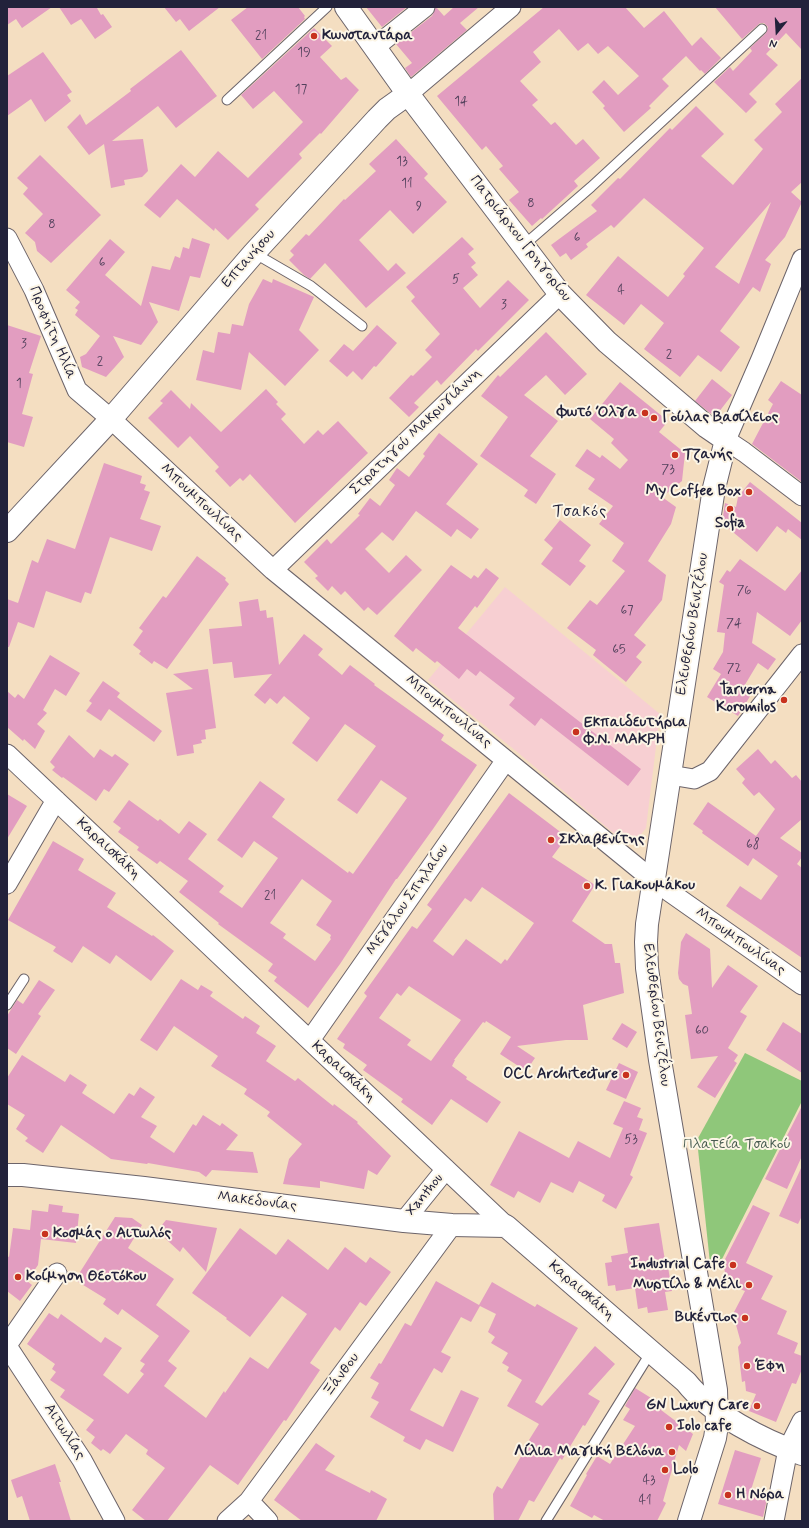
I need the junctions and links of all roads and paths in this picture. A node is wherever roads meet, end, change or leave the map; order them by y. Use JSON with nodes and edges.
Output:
{"nodes":[{"id":1,"x":327,"y":7,"type":"edge"},
{"id":2,"x":346,"y":7,"type":"edge"},
{"id":3,"x":425,"y":7,"type":"edge"},
{"id":4,"x":511,"y":7,"type":"edge"},
{"id":5,"x":762,"y":29,"type":"dead end"},
{"id":6,"x":375,"y":48,"type":"junction"},
{"id":7,"x":408,"y":94,"type":"junction"},
{"id":8,"x":227,"y":100,"type":"dead end"},
{"id":9,"x":7,"y":238,"type":"edge"},
{"id":10,"x":524,"y":246,"type":"junction"},
{"id":11,"x":254,"y":253,"type":"junction"},
{"id":12,"x":802,"y":259,"type":"edge"},
{"id":13,"x":560,"y":294,"type":"junction"},
{"id":14,"x":362,"y":326,"type":"dead end"},
{"id":15,"x":110,"y":419,"type":"junction"},
{"id":16,"x":726,"y":440,"type":"junction"},
{"id":17,"x":802,"y":496,"type":"edge"},
{"id":18,"x":7,"y":531,"type":"edge"},
{"id":19,"x":273,"y":570,"type":"junction"},
{"id":20,"x":802,"y":654,"type":"edge"},
{"id":21,"x":7,"y":754,"type":"edge"},
{"id":22,"x":506,"y":760,"type":"junction"},
{"id":23,"x":670,"y":775,"type":"junction"},
{"id":24,"x":56,"y":800,"type":"junction"},
{"id":25,"x":654,"y":881,"type":"junction"},
{"id":26,"x":7,"y":884,"type":"edge"},
{"id":27,"x":24,"y":979,"type":"dead end"},
{"id":28,"x":802,"y":985,"type":"edge"},
{"id":29,"x":7,"y":1005,"type":"edge"},
{"id":30,"x":310,"y":1040,"type":"junction"},
{"id":31,"x":446,"y":1169,"type":"junction"},
{"id":32,"x":7,"y":1175,"type":"edge"},
{"id":33,"x":404,"y":1221,"type":"junction"},
{"id":34,"x":452,"y":1225,"type":"junction"},
{"id":35,"x":506,"y":1226,"type":"junction"},
{"id":36,"x":57,"y":1273,"type":"dead end"},
{"id":37,"x":7,"y":1345,"type":"edge"},
{"id":38,"x":651,"y":1352,"type":"junction"},
{"id":39,"x":717,"y":1400,"type":"junction"},
{"id":40,"x":802,"y":1421,"type":"edge"},
{"id":41,"x":795,"y":1452,"type":"edge"},
{"id":42,"x":249,"y":1501,"type":"junction"},
{"id":43,"x":115,"y":1521,"type":"edge"},
{"id":44,"x":227,"y":1521,"type":"edge"},
{"id":45,"x":268,"y":1521,"type":"edge"},
{"id":46,"x":546,"y":1521,"type":"edge"},
{"id":47,"x":689,"y":1521,"type":"edge"},
{"id":48,"x":774,"y":1521,"type":"edge"}],
"edges":[{"from":1,"to":8,"type":"lane"},
{"from":2,"to":6,"type":"street","name":"Πατριάρχου Γρηγορίου"},
{"from":3,"to":6,"type":"street"},
{"from":4,"to":7,"type":"street","name":"Επτανήσου"},
{"from":5,"to":10,"type":"lane"},
{"from":6,"to":7,"type":"street","name":"Πατριάρχου Γρηγορίου"},
{"from":7,"to":10,"type":"street","name":"Πατριάρχου Γρηγορίου"},
{"from":7,"to":11,"type":"street","name":"Επτανήσου"},
{"from":9,"to":15,"type":"street","name":"Προφήτη Ηλία"},
{"from":10,"to":13,"type":"street","name":"Πατριάρχου Γρηγορίου"},
{"from":11,"to":14,"type":"lane"},
{"from":11,"to":15,"type":"street","name":"Επτανήσου"},
{"from":12,"to":16,"type":"street","name":"Ελευθερίου Βενιζέλου"},
{"from":13,"to":16,"type":"street","name":"Πατριάρχου Γρηγορίου"},
{"from":13,"to":19,"type":"street","name":"Στρατηγού Μακρυγιάννη"},
{"from":15,"to":18,"type":"street","name":"Επτανήσου"},
{"from":15,"to":19,"type":"street","name":"Μπουμπουλίνας"},
{"from":16,"to":17,"type":"street"},
{"from":16,"to":23,"type":"street","name":"Ελευθερίου Βενιζέλου"},
{"from":19,"to":22,"type":"street","name":"Μπουμπουλίνας"},
{"from":20,"to":23,"type":"street"},
{"from":21,"to":24,"type":"street","name":"Καραισκάκη"},
{"from":22,"to":25,"type":"street","name":"Μπουμπουλίνας"},
{"from":22,"to":30,"type":"street","name":"Μεγάλου Σπηλαίου"},
{"from":23,"to":25,"type":"street","name":"Ελευθερίου Βενιζέλου"},
{"from":24,"to":26,"type":"street"},
{"from":24,"to":30,"type":"street","name":"Καραισκάκη"},
{"from":25,"to":28,"type":"street","name":"Μπουμπουλίνας"},
{"from":25,"to":39,"type":"street","name":"Ελευθερίου Βενιζέλου"},
{"from":27,"to":29,"type":"lane"},
{"from":30,"to":31,"type":"street","name":"Καραισκάκη"},
{"from":31,"to":33,"type":"street","name":"Xanthou"},
{"from":31,"to":35,"type":"street","name":"Καραισκάκη"},
{"from":32,"to":33,"type":"street","name":"Μακεδονίας"},
{"from":33,"to":34,"type":"street","name":"Μακεδονίας"},
{"from":34,"to":35,"type":"street","name":"Μακεδονίας"},
{"from":34,"to":42,"type":"street","name":"Ξάνθου"},
{"from":35,"to":38,"type":"street","name":"Καραισκάκη"},
{"from":36,"to":37,"type":"street"},
{"from":37,"to":43,"type":"street","name":"Αιτωλίας"},
{"from":38,"to":39,"type":"street","name":"Καραισκάκη"},
{"from":38,"to":46,"type":"lane"},
{"from":39,"to":41,"type":"street","name":"Καραισκάκη"},
{"from":39,"to":47,"type":"street","name":"Ελευθερίου Βενιζέλου"},
{"from":40,"to":41,"type":"street"},
{"from":41,"to":48,"type":"street"},
{"from":42,"to":44,"type":"street","name":"Ξάνθου"},
{"from":42,"to":45,"type":"street"}]}
